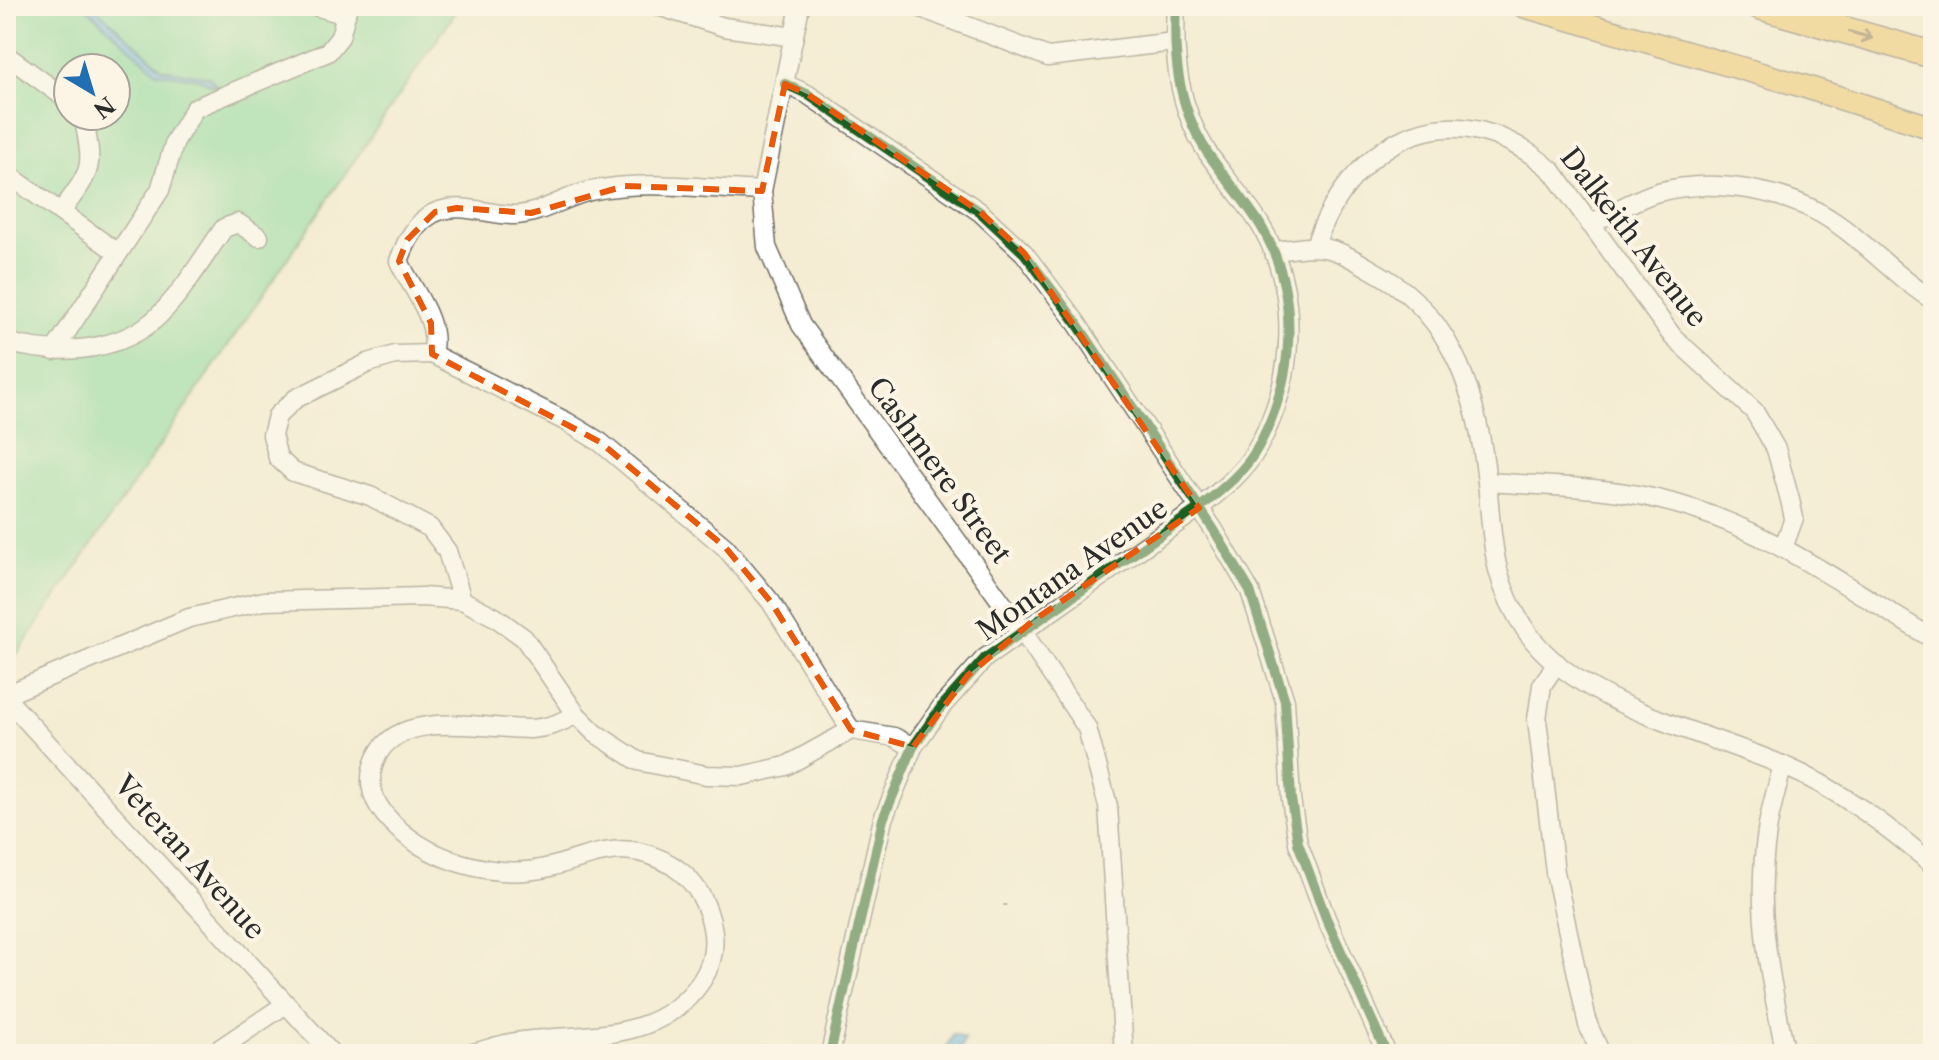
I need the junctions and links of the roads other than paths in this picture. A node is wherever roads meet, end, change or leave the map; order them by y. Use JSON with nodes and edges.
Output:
{"nodes":[{"id":1,"x":315,"y":6,"type":"edge"},
{"id":2,"x":658,"y":6,"type":"edge"},
{"id":3,"x":800,"y":6,"type":"edge"},
{"id":4,"x":916,"y":6,"type":"edge"},
{"id":5,"x":1176,"y":6,"type":"edge"},
{"id":6,"x":1523,"y":6,"type":"edge"},
{"id":7,"x":1759,"y":6,"type":"edge"},
{"id":8,"x":347,"y":11,"type":"edge"},
{"id":9,"x":794,"y":37,"type":"junction"},
{"id":10,"x":1174,"y":42,"type":"junction"},
{"id":11,"x":6,"y":55,"type":"edge"},
{"id":12,"x":1933,"y":55,"type":"edge"},
{"id":13,"x":785,"y":84,"type":"junction"},
{"id":14,"x":52,"y":88,"type":"edge"},
{"id":15,"x":1933,"y":128,"type":"edge"},
{"id":16,"x":86,"y":132,"type":"edge"},
{"id":17,"x":6,"y":173,"type":"edge"},
{"id":18,"x":762,"y":191,"type":"junction"},
{"id":19,"x":61,"y":212,"type":"junction"},
{"id":20,"x":1590,"y":224,"type":"junction"},
{"id":21,"x":259,"y":237,"type":"dead end"},
{"id":22,"x":1315,"y":245,"type":"junction"},
{"id":23,"x":1273,"y":252,"type":"junction"},
{"id":24,"x":118,"y":253,"type":"junction"},
{"id":25,"x":1933,"y":300,"type":"edge"},
{"id":26,"x":6,"y":342,"type":"edge"},
{"id":27,"x":54,"y":351,"type":"junction"},
{"id":28,"x":432,"y":354,"type":"junction"},
{"id":29,"x":1487,"y":482,"type":"junction"},
{"id":30,"x":1199,"y":508,"type":"junction"},
{"id":31,"x":1783,"y":548,"type":"junction"},
{"id":32,"x":462,"y":600,"type":"junction"},
{"id":33,"x":1021,"y":629,"type":"junction"},
{"id":34,"x":1933,"y":639,"type":"edge"},
{"id":35,"x":1557,"y":663,"type":"junction"},
{"id":36,"x":6,"y":696,"type":"edge"},
{"id":37,"x":576,"y":714,"type":"junction"},
{"id":38,"x":851,"y":730,"type":"junction"},
{"id":39,"x":913,"y":747,"type":"junction"},
{"id":40,"x":1783,"y":765,"type":"junction"},
{"id":41,"x":1933,"y":865,"type":"edge"},
{"id":42,"x":286,"y":1004,"type":"junction"},
{"id":43,"x":212,"y":1054,"type":"edge"},
{"id":44,"x":332,"y":1054,"type":"edge"},
{"id":45,"x":469,"y":1054,"type":"edge"},
{"id":46,"x":830,"y":1054,"type":"edge"},
{"id":47,"x":1124,"y":1054,"type":"edge"},
{"id":48,"x":1387,"y":1054,"type":"edge"},
{"id":49,"x":1601,"y":1054,"type":"edge"},
{"id":50,"x":1786,"y":1054,"type":"edge"}],
"edges":[{"from":1,"to":8,"type":"street"},
{"from":2,"to":9,"type":"street"},
{"from":3,"to":9,"type":"street","name":"Cashmere Street"},
{"from":4,"to":10,"type":"street"},
{"from":5,"to":10,"type":"street","name":"Montana Avenue"},
{"from":6,"to":15,"type":"main road"},
{"from":7,"to":12,"type":"highway","one_way":true},
{"from":8,"to":24,"type":"street"},
{"from":9,"to":13,"type":"street","name":"Cashmere Street"},
{"from":10,"to":23,"type":"street","name":"Montana Avenue"},
{"from":11,"to":14,"type":"street"},
{"from":13,"to":18,"type":"street","name":"Cashmere Street"},
{"from":13,"to":30,"type":"street"},
{"from":16,"to":19,"type":"street"},
{"from":17,"to":19,"type":"street"},
{"from":18,"to":28,"type":"street"},
{"from":18,"to":33,"type":"street","name":"Cashmere Street"},
{"from":19,"to":24,"type":"street"},
{"from":20,"to":22,"type":"street","name":"Dalkeith Avenue"},
{"from":20,"to":25,"type":"street"},
{"from":20,"to":31,"type":"street","name":"Dalkeith Avenue"},
{"from":21,"to":27,"type":"street"},
{"from":22,"to":23,"type":"street"},
{"from":22,"to":29,"type":"street"},
{"from":23,"to":30,"type":"street","name":"Montana Avenue"},
{"from":24,"to":27,"type":"street"},
{"from":26,"to":27,"type":"street"},
{"from":28,"to":32,"type":"street"},
{"from":28,"to":38,"type":"street"},
{"from":29,"to":31,"type":"street"},
{"from":29,"to":35,"type":"street"},
{"from":30,"to":33,"type":"street","name":"Montana Avenue"},
{"from":30,"to":48,"type":"street"},
{"from":31,"to":34,"type":"street"},
{"from":32,"to":36,"type":"street"},
{"from":32,"to":37,"type":"street"},
{"from":33,"to":39,"type":"street","name":"Montana Avenue"},
{"from":33,"to":47,"type":"street","name":"Cashmere Street"},
{"from":35,"to":40,"type":"street"},
{"from":35,"to":49,"type":"street"},
{"from":36,"to":42,"type":"street","name":"Veteran Avenue"},
{"from":37,"to":38,"type":"street"},
{"from":37,"to":45,"type":"street"},
{"from":38,"to":39,"type":"street"},
{"from":39,"to":46,"type":"street","name":"Montana Avenue"},
{"from":40,"to":41,"type":"street"},
{"from":40,"to":50,"type":"street"},
{"from":42,"to":43,"type":"street"},
{"from":42,"to":44,"type":"street","name":"Veteran Avenue"}]}
